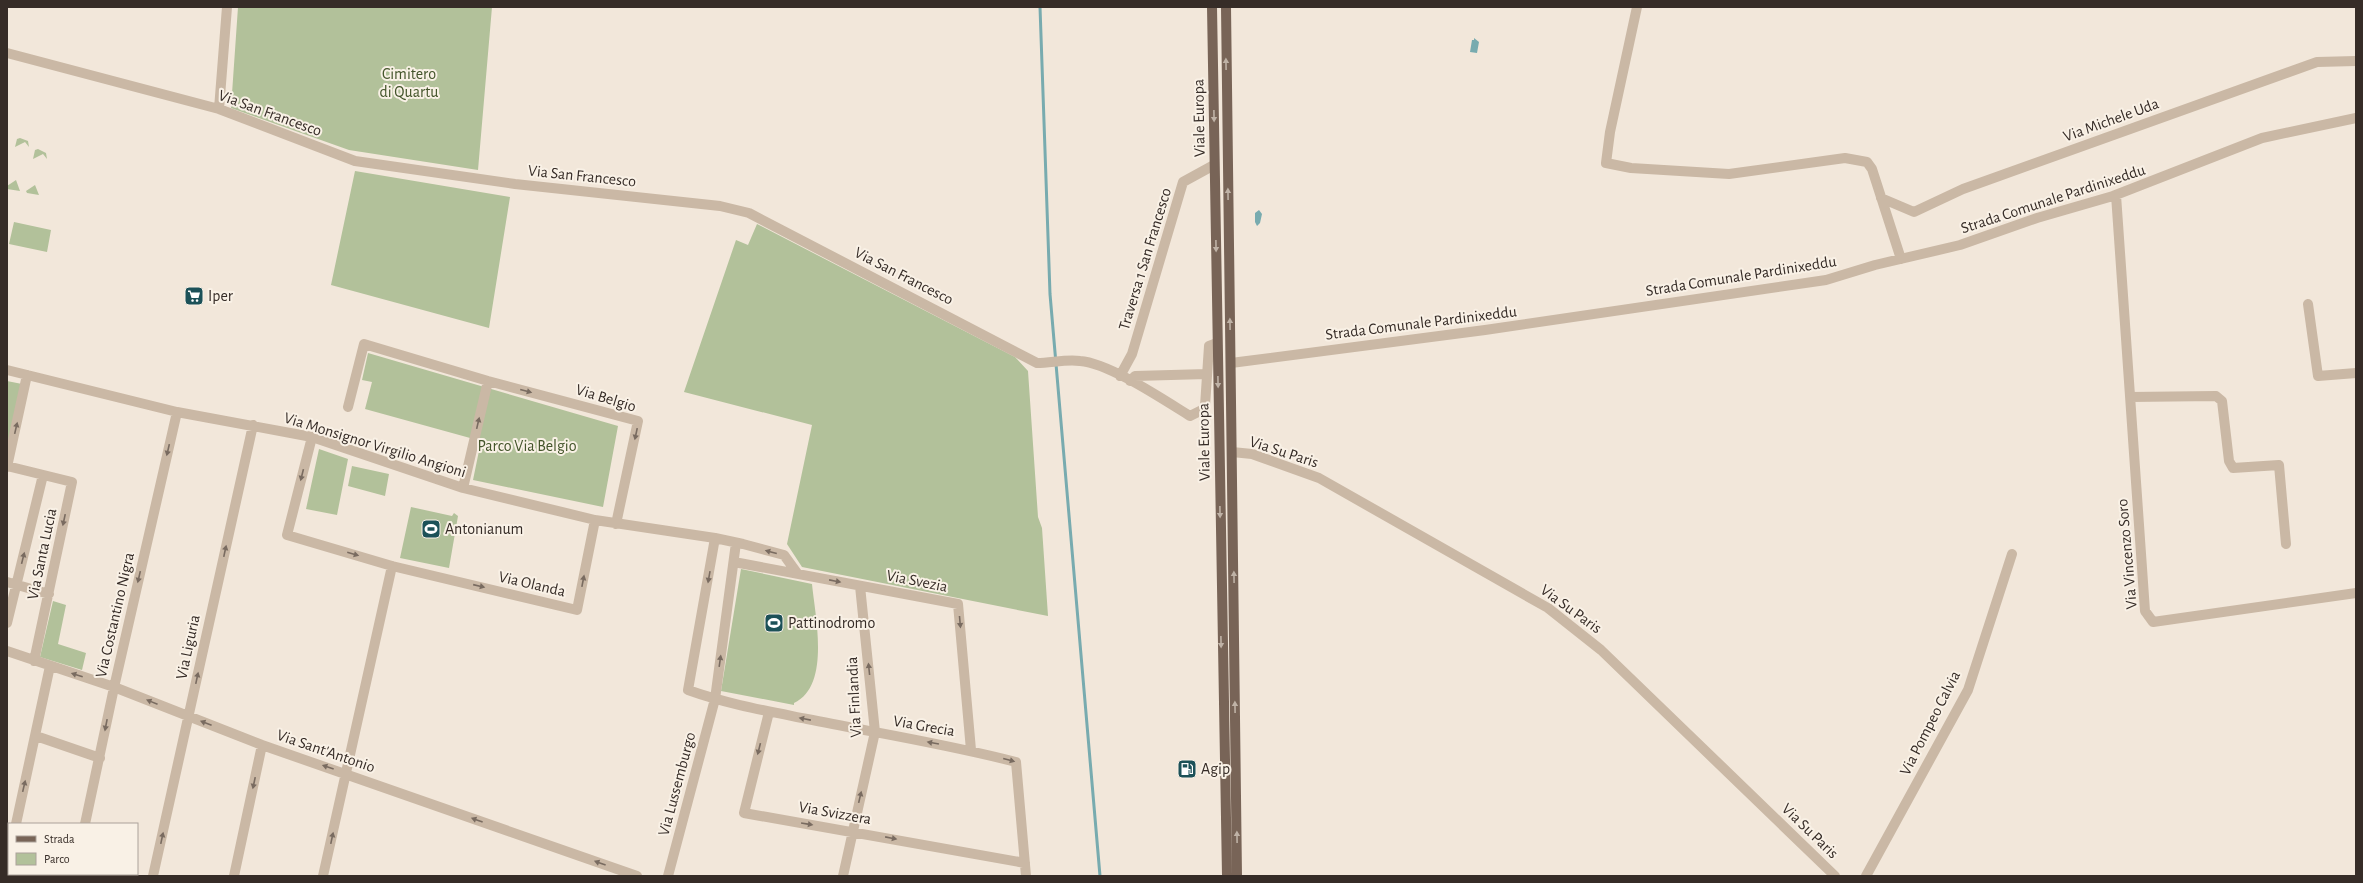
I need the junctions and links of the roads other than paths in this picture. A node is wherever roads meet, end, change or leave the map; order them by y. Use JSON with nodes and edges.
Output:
{"nodes":[{"id":1,"x":228,"y":7,"type":"edge"},
{"id":2,"x":1212,"y":7,"type":"edge"},
{"id":3,"x":1226,"y":7,"type":"edge"},
{"id":4,"x":1637,"y":7,"type":"edge"},
{"id":5,"x":7,"y":52,"type":"edge"},
{"id":6,"x":2356,"y":61,"type":"edge"},
{"id":7,"x":219,"y":109,"type":"junction"},
{"id":8,"x":2356,"y":118,"type":"edge"},
{"id":9,"x":1214,"y":165,"type":"junction"},
{"id":10,"x":2116,"y":195,"type":"junction"},
{"id":11,"x":1881,"y":198,"type":"junction"},
{"id":12,"x":1901,"y":259,"type":"junction"},
{"id":13,"x":2308,"y":304,"type":"dead end"},
{"id":14,"x":1217,"y":343,"type":"junction"},
{"id":15,"x":1231,"y":363,"type":"junction"},
{"id":16,"x":7,"y":370,"type":"edge"},
{"id":17,"x":2356,"y":373,"type":"edge"},
{"id":18,"x":1206,"y":374,"type":"junction"},
{"id":19,"x":27,"y":375,"type":"junction"},
{"id":20,"x":1120,"y":376,"type":"junction"},
{"id":21,"x":488,"y":380,"type":"junction"},
{"id":22,"x":1130,"y":381,"type":"junction"},
{"id":23,"x":2130,"y":398,"type":"junction"},
{"id":24,"x":348,"y":407,"type":"dead end"},
{"id":25,"x":176,"y":412,"type":"junction"},
{"id":26,"x":253,"y":425,"type":"junction"},
{"id":27,"x":312,"y":437,"type":"junction"},
{"id":28,"x":1232,"y":452,"type":"junction"},
{"id":29,"x":7,"y":466,"type":"edge"},
{"id":30,"x":43,"y":474,"type":"junction"},
{"id":31,"x":463,"y":488,"type":"junction"},
{"id":32,"x":595,"y":520,"type":"junction"},
{"id":33,"x":616,"y":524,"type":"junction"},
{"id":34,"x":715,"y":538,"type":"junction"},
{"id":35,"x":736,"y":543,"type":"junction"},
{"id":36,"x":2286,"y":544,"type":"dead end"},
{"id":37,"x":2012,"y":554,"type":"dead end"},
{"id":38,"x":734,"y":562,"type":"junction"},
{"id":39,"x":392,"y":566,"type":"junction"},
{"id":40,"x":797,"y":573,"type":"junction"},
{"id":41,"x":12,"y":583,"type":"edge"},
{"id":42,"x":860,"y":586,"type":"junction"},
{"id":43,"x":2356,"y":593,"type":"edge"},
{"id":44,"x":49,"y":594,"type":"junction"},
{"id":45,"x":7,"y":622,"type":"edge"},
{"id":46,"x":7,"y":651,"type":"edge"},
{"id":47,"x":34,"y":661,"type":"junction"},
{"id":48,"x":50,"y":666,"type":"junction"},
{"id":49,"x":114,"y":687,"type":"junction"},
{"id":50,"x":715,"y":699,"type":"junction"},
{"id":51,"x":769,"y":712,"type":"junction"},
{"id":52,"x":189,"y":716,"type":"junction"},
{"id":53,"x":875,"y":732,"type":"junction"},
{"id":54,"x":36,"y":736,"type":"junction"},
{"id":55,"x":262,"y":745,"type":"junction"},
{"id":56,"x":971,"y":750,"type":"junction"},
{"id":57,"x":100,"y":758,"type":"junction"},
{"id":58,"x":346,"y":773,"type":"junction"},
{"id":59,"x":16,"y":823,"type":"edge"},
{"id":60,"x":85,"y":823,"type":"edge"},
{"id":61,"x":853,"y":831,"type":"junction"},
{"id":62,"x":1025,"y":863,"type":"junction"},
{"id":63,"x":153,"y":876,"type":"edge"},
{"id":64,"x":234,"y":876,"type":"edge"},
{"id":65,"x":323,"y":876,"type":"edge"},
{"id":66,"x":637,"y":876,"type":"edge"},
{"id":67,"x":668,"y":876,"type":"edge"},
{"id":68,"x":843,"y":876,"type":"edge"},
{"id":69,"x":1026,"y":876,"type":"edge"},
{"id":70,"x":1227,"y":876,"type":"edge"},
{"id":71,"x":1238,"y":876,"type":"edge"},
{"id":72,"x":1835,"y":876,"type":"edge"},
{"id":73,"x":1866,"y":876,"type":"edge"}],
"edges":[{"from":1,"to":7,"type":"street"},
{"from":2,"to":9,"type":"main road","name":"Viale Europa","one_way":true},
{"from":15,"to":3,"type":"main road","name":"Viale Europa","one_way":true},
{"from":4,"to":11,"type":"street"},
{"from":5,"to":7,"type":"street","name":"Via San Francesco"},
{"from":6,"to":11,"type":"street","name":"Via Michele Uda"},
{"from":7,"to":20,"type":"street","name":"Via San Francesco"},
{"from":8,"to":10,"type":"street","name":"Strada Comunale Pardinixeddu"},
{"from":9,"to":14,"type":"main road","name":"Viale Europa","one_way":true},
{"from":9,"to":20,"type":"street","name":"Traversa 1 San Francesco"},
{"from":10,"to":12,"type":"street","name":"Strada Comunale Pardinixeddu"},
{"from":10,"to":23,"type":"street","name":"Via Vincenzo Soro"},
{"from":11,"to":12,"type":"street"},
{"from":12,"to":15,"type":"street","name":"Strada Comunale Pardinixeddu"},
{"from":13,"to":17,"type":"street"},
{"from":14,"to":18,"type":"street","name":"Via San Francesco"},
{"from":14,"to":70,"type":"main road","name":"Viale Europa","one_way":true},
{"from":15,"to":28,"type":"main road","name":"Viale Europa"},
{"from":16,"to":19,"type":"street","name":"Via Monsignor Virgilio Angioni"},
{"from":18,"to":22,"type":"street"},
{"from":18,"to":22,"type":"street","name":"Via San Francesco"},
{"from":19,"to":25,"type":"street","name":"Via Monsignor Virgilio Angioni"},
{"from":29,"to":19,"type":"street","one_way":true},
{"from":20,"to":22,"type":"street","name":"Via San Francesco"},
{"from":21,"to":24,"type":"street","name":"Via Belgio"},
{"from":31,"to":21,"type":"street","one_way":true},
{"from":21,"to":33,"type":"street","name":"Via Belgio","one_way":true},
{"from":23,"to":36,"type":"street"},
{"from":23,"to":43,"type":"street","name":"Via Vincenzo Soro"},
{"from":25,"to":26,"type":"street","name":"Via Monsignor Virgilio Angioni"},
{"from":25,"to":49,"type":"street","name":"Via Costantino Nigra","one_way":true},
{"from":26,"to":27,"type":"street","name":"Via Monsignor Virgilio Angioni"},
{"from":52,"to":26,"type":"street","name":"Via Liguria","one_way":true},
{"from":27,"to":31,"type":"street","name":"Via Monsignor Virgilio Angioni"},
{"from":27,"to":39,"type":"street","name":"Via Olanda","one_way":true},
{"from":71,"to":28,"type":"main road","name":"Viale Europa","one_way":true},
{"from":28,"to":72,"type":"street","name":"Via Su Paris"},
{"from":29,"to":30,"type":"street","name":"Via Santa Lucia"},
{"from":41,"to":30,"type":"street","name":"Via Santa Lucia","one_way":true},
{"from":30,"to":44,"type":"street","name":"Via Santa Lucia","one_way":true},
{"from":31,"to":32,"type":"street","name":"Via Monsignor Virgilio Angioni"},
{"from":32,"to":33,"type":"street","name":"Via Monsignor Virgilio Angioni"},
{"from":39,"to":32,"type":"street","name":"Via Olanda","one_way":true},
{"from":33,"to":34,"type":"street","name":"Via Monsignor Virgilio Angioni"},
{"from":34,"to":35,"type":"street","name":"Via Monsignor Virgilio Angioni"},
{"from":34,"to":50,"type":"street","one_way":true},
{"from":35,"to":38,"type":"street","name":"Via Lussemburgo"},
{"from":40,"to":35,"type":"street","one_way":true},
{"from":37,"to":73,"type":"street","name":"Via Pompeo Calvia"},
{"from":38,"to":40,"type":"street","name":"Via Svezia"},
{"from":50,"to":38,"type":"street","name":"Via Lussemburgo","one_way":true},
{"from":39,"to":58,"type":"street"},
{"from":40,"to":42,"type":"street","name":"Via Svezia","one_way":true},
{"from":41,"to":44,"type":"street"},
{"from":41,"to":45,"type":"street","name":"Via Santa Lucia"},
{"from":53,"to":42,"type":"street","name":"Via Finlandia","one_way":true},
{"from":42,"to":56,"type":"street","name":"Via Svezia","one_way":true},
{"from":44,"to":47,"type":"street","name":"Via Santa Lucia"},
{"from":46,"to":47,"type":"street","name":"Via Sant'Antonio"},
{"from":47,"to":48,"type":"street","name":"Via Sant'Antonio"},
{"from":49,"to":48,"type":"street","name":"Via Sant'Antonio","one_way":true},
{"from":48,"to":54,"type":"street"},
{"from":52,"to":49,"type":"street","name":"Via Sant'Antonio","one_way":true},
{"from":49,"to":57,"type":"street","name":"Via Costantino Nigra","one_way":true},
{"from":50,"to":51,"type":"street","name":"Via Grecia"},
{"from":50,"to":67,"type":"street","name":"Via Lussemburgo"},
{"from":53,"to":51,"type":"street","name":"Via Grecia","one_way":true},
{"from":51,"to":61,"type":"street","name":"Via Svizzera","one_way":true},
{"from":55,"to":52,"type":"street","name":"Via Sant'Antonio","one_way":true},
{"from":63,"to":52,"type":"street","name":"Via Liguria","one_way":true},
{"from":56,"to":53,"type":"street","name":"Via Grecia","one_way":true},
{"from":61,"to":53,"type":"street","name":"Via Finlandia","one_way":true},
{"from":54,"to":57,"type":"street"},
{"from":59,"to":54,"type":"street","one_way":true},
{"from":58,"to":55,"type":"street","name":"Via Sant'Antonio","one_way":true},
{"from":55,"to":64,"type":"street","one_way":true},
{"from":56,"to":62,"type":"street","name":"Via Grecia","one_way":true},
{"from":57,"to":60,"type":"street","name":"Via Costantino Nigra"},
{"from":65,"to":58,"type":"street","one_way":true},
{"from":66,"to":58,"type":"street","name":"Via Sant'Antonio","one_way":true},
{"from":61,"to":62,"type":"street","name":"Via Svizzera","one_way":true},
{"from":61,"to":68,"type":"street","name":"Via Finlandia"},
{"from":62,"to":69,"type":"street","name":"Via Grecia"}]}
